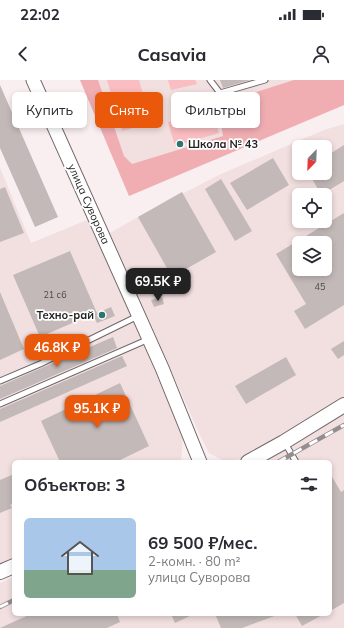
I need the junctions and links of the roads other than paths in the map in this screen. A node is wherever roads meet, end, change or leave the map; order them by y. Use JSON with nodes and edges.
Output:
{"nodes":[{"id":1,"x":33,"y":80,"type":"edge"},
{"id":2,"x":210,"y":80,"type":"edge"},
{"id":3,"x":265,"y":80,"type":"edge"},
{"id":4,"x":138,"y":316,"type":"junction"},
{"id":5,"x":149,"y":339,"type":"junction"},
{"id":6,"x":0,"y":381,"type":"edge"},
{"id":7,"x":0,"y":404,"type":"edge"},
{"id":8,"x":344,"y":405,"type":"edge"},
{"id":9,"x":284,"y":442,"type":"junction"},
{"id":10,"x":199,"y":460,"type":"edge"},
{"id":11,"x":252,"y":460,"type":"edge"},
{"id":12,"x":295,"y":460,"type":"edge"},
{"id":13,"x":12,"y":567,"type":"edge"},
{"id":14,"x":0,"y":572,"type":"edge"}],
"edges":[{"from":1,"to":4,"type":"street","name":"улица Суворова"},
{"from":2,"to":3,"type":"lane"},
{"from":4,"to":5,"type":"street","name":"улица Суворова"},
{"from":4,"to":6,"type":"lane"},
{"from":5,"to":7,"type":"lane"},
{"from":5,"to":10,"type":"street","name":"улица Суворова"},
{"from":8,"to":9,"type":"main road"},
{"from":9,"to":11,"type":"main road"},
{"from":9,"to":12,"type":"lane"},
{"from":13,"to":14,"type":"main road"}]}
